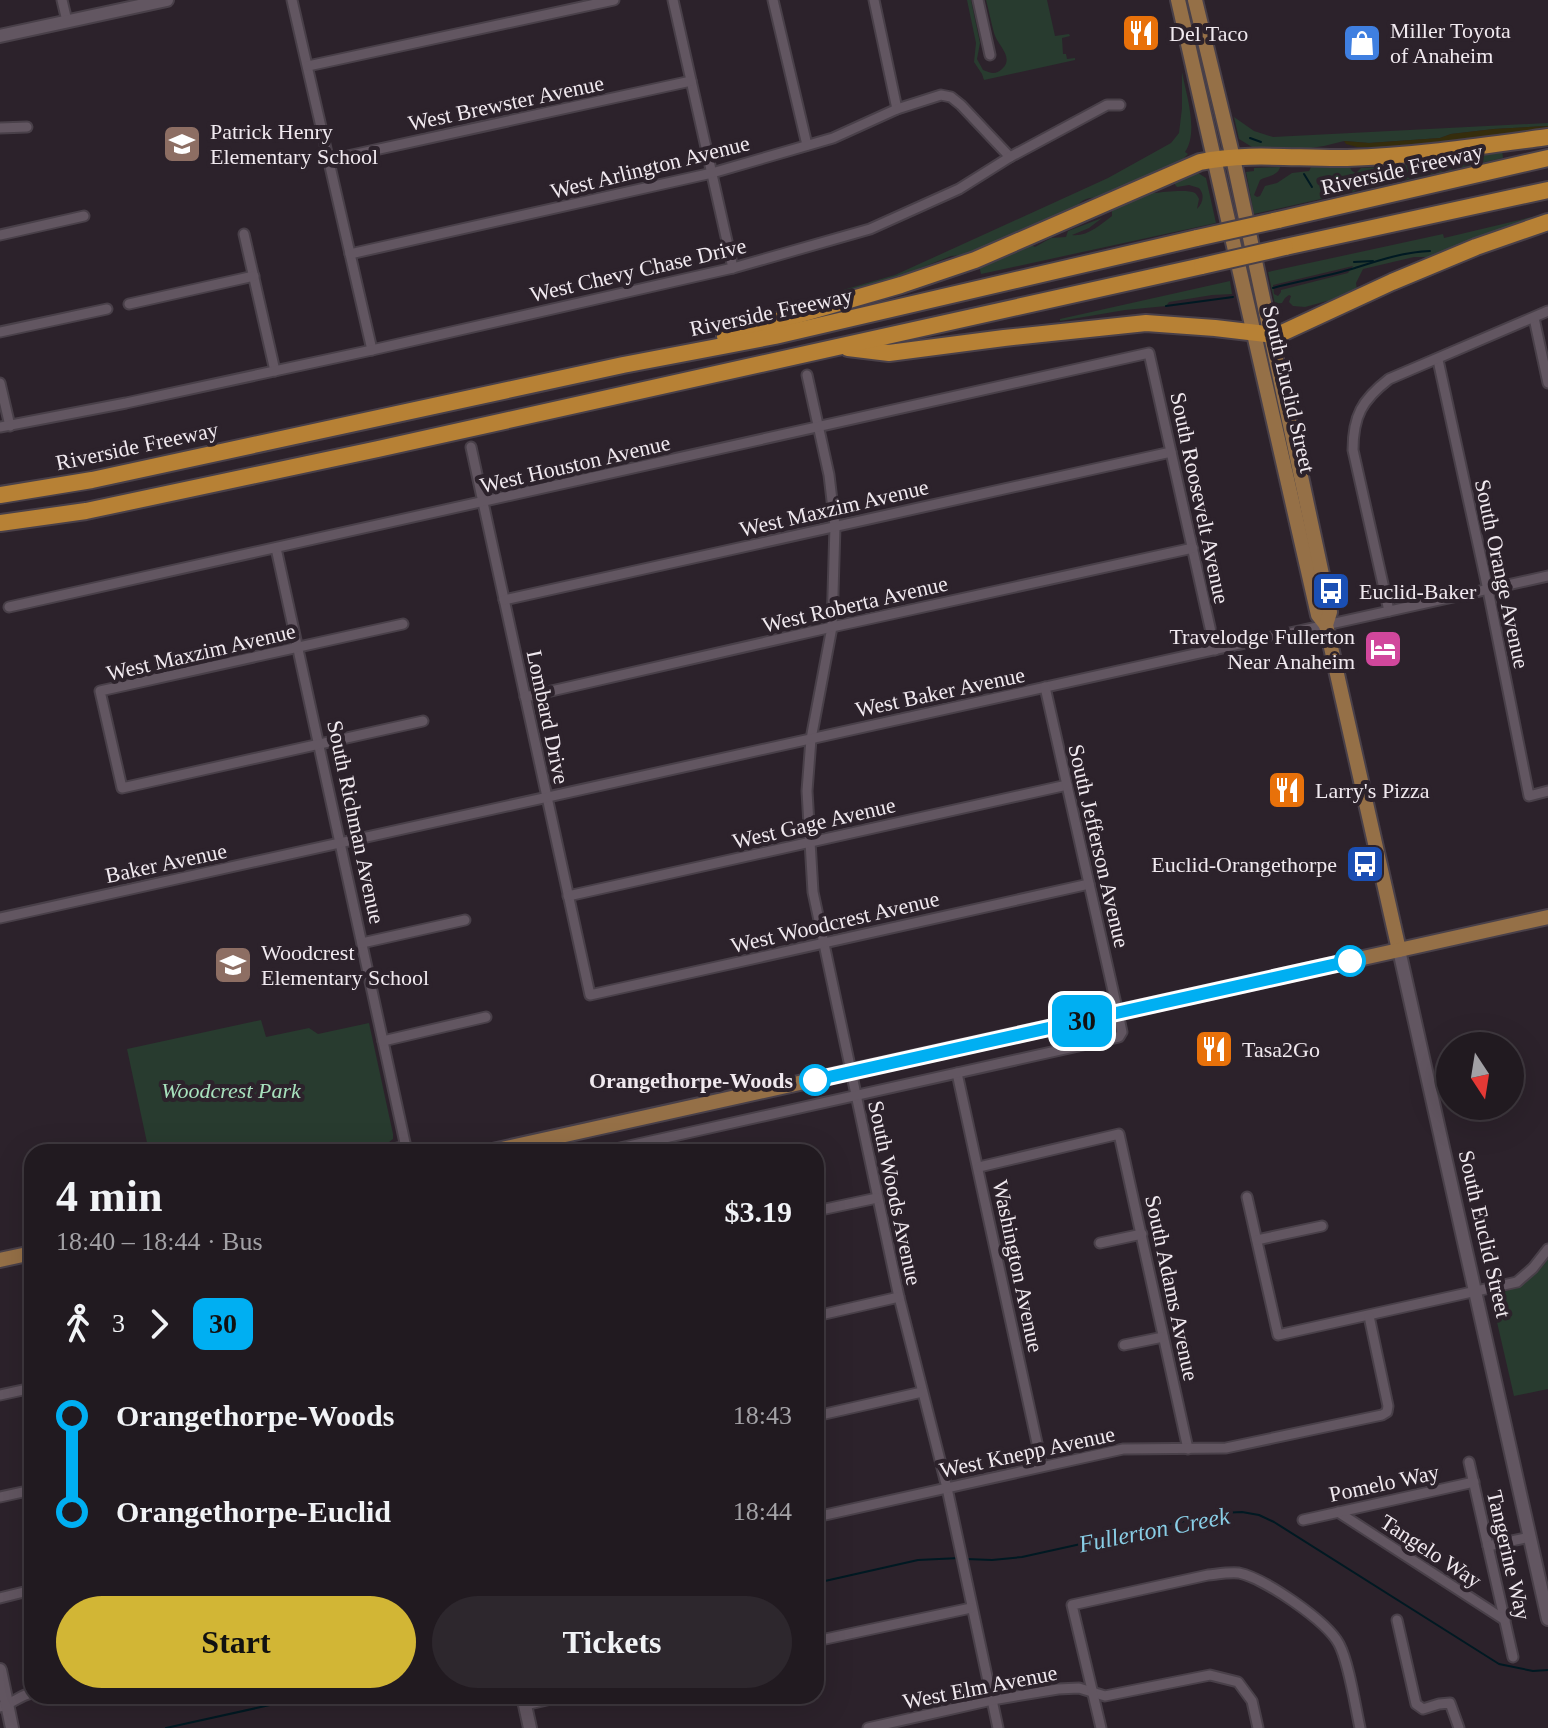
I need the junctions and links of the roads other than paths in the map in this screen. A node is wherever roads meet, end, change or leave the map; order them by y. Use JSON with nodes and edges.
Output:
{"nodes":[{"id":1,"x":62,"y":0,"type":"edge"},
{"id":2,"x":167,"y":0,"type":"edge"},
{"id":3,"x":292,"y":0,"type":"edge"},
{"id":4,"x":614,"y":0,"type":"edge"},
{"id":5,"x":673,"y":0,"type":"edge"},
{"id":6,"x":773,"y":0,"type":"edge"},
{"id":7,"x":874,"y":0,"type":"edge"},
{"id":8,"x":978,"y":0,"type":"edge"},
{"id":9,"x":1178,"y":0,"type":"edge"},
{"id":10,"x":1195,"y":0,"type":"edge"},
{"id":11,"x":67,"y":21,"type":"junction"},
{"id":12,"x":0,"y":36,"type":"edge"},
{"id":13,"x":990,"y":55,"type":"dead end"},
{"id":14,"x":308,"y":66,"type":"junction"},
{"id":15,"x":691,"y":81,"type":"junction"},
{"id":16,"x":1120,"y":105,"type":"dead end"},
{"id":17,"x":897,"y":109,"type":"junction"},
{"id":18,"x":27,"y":127,"type":"dead end"},
{"id":19,"x":0,"y":128,"type":"edge"},
{"id":20,"x":1548,"y":137,"type":"edge"},
{"id":21,"x":807,"y":145,"type":"junction"},
{"id":22,"x":1010,"y":157,"type":"junction"},
{"id":23,"x":1233,"y":158,"type":"junction"},
{"id":24,"x":1548,"y":158,"type":"edge"},
{"id":25,"x":1213,"y":159,"type":"junction"},
{"id":26,"x":329,"y":160,"type":"junction"},
{"id":27,"x":712,"y":173,"type":"junction"},
{"id":28,"x":1548,"y":190,"type":"edge"},
{"id":29,"x":84,"y":216,"type":"dead end"},
{"id":30,"x":1548,"y":222,"type":"edge"},
{"id":31,"x":244,"y":234,"type":"dead end"},
{"id":32,"x":0,"y":235,"type":"edge"},
{"id":33,"x":350,"y":254,"type":"junction"},
{"id":34,"x":733,"y":268,"type":"junction"},
{"id":35,"x":254,"y":276,"type":"junction"},
{"id":36,"x":129,"y":304,"type":"dead end"},
{"id":37,"x":107,"y":309,"type":"dead end"},
{"id":38,"x":1548,"y":311,"type":"edge"},
{"id":39,"x":1534,"y":318,"type":"junction"},
{"id":40,"x":0,"y":332,"type":"edge"},
{"id":41,"x":1262,"y":333,"type":"junction"},
{"id":42,"x":834,"y":347,"type":"junction"},
{"id":43,"x":372,"y":350,"type":"junction"},
{"id":44,"x":1149,"y":353,"type":"joint"},
{"id":45,"x":1438,"y":360,"type":"junction"},
{"id":46,"x":623,"y":365,"type":"junction"},
{"id":47,"x":275,"y":371,"type":"junction"},
{"id":48,"x":807,"y":375,"type":"dead end"},
{"id":49,"x":0,"y":383,"type":"edge"},
{"id":50,"x":1548,"y":383,"type":"edge"},
{"id":51,"x":5,"y":426,"type":"edge"},
{"id":52,"x":819,"y":428,"type":"junction"},
{"id":53,"x":471,"y":447,"type":"dead end"},
{"id":54,"x":1171,"y":452,"type":"junction"},
{"id":55,"x":0,"y":495,"type":"edge"},
{"id":56,"x":483,"y":502,"type":"junction"},
{"id":57,"x":0,"y":523,"type":"edge"},
{"id":58,"x":835,"y":526,"type":"junction"},
{"id":59,"x":276,"y":548,"type":"junction"},
{"id":60,"x":1193,"y":548,"type":"junction"},
{"id":61,"x":1548,"y":576,"type":"edge"},
{"id":62,"x":1488,"y":590,"type":"junction"},
{"id":63,"x":504,"y":600,"type":"junction"},
{"id":64,"x":9,"y":607,"type":"dead end"},
{"id":65,"x":1389,"y":611,"type":"junction"},
{"id":66,"x":403,"y":624,"type":"dead end"},
{"id":67,"x":1326,"y":625,"type":"junction"},
{"id":68,"x":832,"y":627,"type":"junction"},
{"id":69,"x":298,"y":647,"type":"junction"},
{"id":70,"x":1215,"y":650,"type":"junction"},
{"id":71,"x":1045,"y":687,"type":"junction"},
{"id":72,"x":525,"y":697,"type":"junction"},
{"id":73,"x":423,"y":721,"type":"dead end"},
{"id":74,"x":811,"y":739,"type":"junction"},
{"id":75,"x":319,"y":744,"type":"junction"},
{"id":76,"x":1067,"y":785,"type":"junction"},
{"id":77,"x":1548,"y":791,"type":"edge"},
{"id":78,"x":547,"y":798,"type":"junction"},
{"id":79,"x":341,"y":843,"type":"junction"},
{"id":80,"x":810,"y":843,"type":"junction"},
{"id":81,"x":1089,"y":884,"type":"junction"},
{"id":82,"x":568,"y":896,"type":"junction"},
{"id":83,"x":1548,"y":917,"type":"edge"},
{"id":84,"x":0,"y":918,"type":"edge"},
{"id":85,"x":465,"y":920,"type":"dead end"},
{"id":86,"x":362,"y":943,"type":"junction"},
{"id":87,"x":824,"y":943,"type":"junction"},
{"id":88,"x":1399,"y":950,"type":"junction"},
{"id":89,"x":590,"y":995,"type":"joint"},
{"id":90,"x":1118,"y":1013,"type":"junction"},
{"id":91,"x":486,"y":1017,"type":"dead end"},
{"id":92,"x":383,"y":1041,"type":"junction"},
{"id":93,"x":851,"y":1072,"type":"junction"},
{"id":94,"x":957,"y":1073,"type":"junction"},
{"id":95,"x":856,"y":1096,"type":"junction"},
{"id":96,"x":405,"y":1144,"type":"edge"},
{"id":97,"x":524,"y":1144,"type":"edge"},
{"id":98,"x":638,"y":1144,"type":"edge"},
{"id":99,"x":979,"y":1167,"type":"junction"},
{"id":100,"x":1247,"y":1197,"type":"dead end"},
{"id":101,"x":877,"y":1198,"type":"junction"},
{"id":102,"x":824,"y":1209,"type":"edge"},
{"id":103,"x":1322,"y":1226,"type":"dead end"},
{"id":104,"x":1142,"y":1234,"type":"junction"},
{"id":105,"x":1257,"y":1240,"type":"junction"},
{"id":106,"x":1100,"y":1243,"type":"dead end"},
{"id":107,"x":1548,"y":1249,"type":"edge"},
{"id":108,"x":24,"y":1255,"type":"edge"},
{"id":109,"x":0,"y":1260,"type":"edge"},
{"id":110,"x":1475,"y":1292,"type":"junction"},
{"id":111,"x":899,"y":1297,"type":"junction"},
{"id":112,"x":824,"y":1314,"type":"edge"},
{"id":113,"x":1369,"y":1316,"type":"junction"},
{"id":114,"x":1163,"y":1337,"type":"junction"},
{"id":115,"x":1124,"y":1345,"type":"dead end"},
{"id":116,"x":24,"y":1390,"type":"edge"},
{"id":117,"x":922,"y":1392,"type":"junction"},
{"id":118,"x":0,"y":1395,"type":"edge"},
{"id":119,"x":824,"y":1414,"type":"edge"},
{"id":120,"x":1188,"y":1449,"type":"junction"},
{"id":121,"x":1469,"y":1462,"type":"dead end"},
{"id":122,"x":1042,"y":1466,"type":"junction"},
{"id":123,"x":1474,"y":1482,"type":"junction"},
{"id":124,"x":947,"y":1488,"type":"junction"},
{"id":125,"x":24,"y":1492,"type":"edge"},
{"id":126,"x":0,"y":1497,"type":"edge"},
{"id":127,"x":1338,"y":1512,"type":"junction"},
{"id":128,"x":824,"y":1515,"type":"edge"},
{"id":129,"x":1303,"y":1520,"type":"dead end"},
{"id":130,"x":1530,"y":1537,"type":"junction"},
{"id":131,"x":1488,"y":1546,"type":"junction"},
{"id":132,"x":24,"y":1592,"type":"edge"},
{"id":133,"x":0,"y":1598,"type":"edge"},
{"id":134,"x":971,"y":1608,"type":"junction"},
{"id":135,"x":1547,"y":1614,"type":"edge"},
{"id":136,"x":1397,"y":1620,"type":"dead end"},
{"id":137,"x":1505,"y":1620,"type":"junction"},
{"id":138,"x":824,"y":1639,"type":"edge"},
{"id":139,"x":1513,"y":1657,"type":"dead end"},
{"id":140,"x":0,"y":1670,"type":"edge"},
{"id":141,"x":1094,"y":1693,"type":"junction"},
{"id":142,"x":24,"y":1694,"type":"edge"},
{"id":143,"x":992,"y":1700,"type":"junction"},
{"id":144,"x":525,"y":1704,"type":"edge"},
{"id":145,"x":4,"y":1706,"type":"edge"},
{"id":146,"x":12,"y":1728,"type":"edge"},
{"id":147,"x":530,"y":1728,"type":"edge"},
{"id":148,"x":868,"y":1728,"type":"edge"},
{"id":149,"x":998,"y":1728,"type":"edge"},
{"id":150,"x":1101,"y":1728,"type":"edge"},
{"id":151,"x":1258,"y":1728,"type":"edge"},
{"id":152,"x":1360,"y":1728,"type":"edge"},
{"id":153,"x":1459,"y":1728,"type":"edge"}],
"edges":[{"from":1,"to":11,"type":"street"},
{"from":2,"to":11,"type":"main road"},
{"from":3,"to":14,"type":"street"},
{"from":4,"to":14,"type":"street"},
{"from":5,"to":15,"type":"street"},
{"from":6,"to":21,"type":"street"},
{"from":7,"to":17,"type":"street"},
{"from":8,"to":13,"type":"street"},
{"from":9,"to":25,"type":"main road","name":"South Euclid Street"},
{"from":10,"to":23,"type":"main road","name":"South Euclid Street"},
{"from":11,"to":12,"type":"main road"},
{"from":14,"to":26,"type":"street"},
{"from":15,"to":26,"type":"street","name":"West Brewster Avenue"},
{"from":15,"to":27,"type":"street"},
{"from":16,"to":22,"type":"street","name":"West Chevy Chase Drive"},
{"from":17,"to":21,"type":"street","name":"West Arlington Avenue"},
{"from":17,"to":22,"type":"street","name":"West Arlington Avenue"},
{"from":18,"to":19,"type":"street"},
{"from":20,"to":23,"type":"highway"},
{"from":21,"to":27,"type":"street","name":"West Arlington Avenue"},
{"from":22,"to":34,"type":"street","name":"West Chevy Chase Drive"},
{"from":23,"to":25,"type":"highway"},
{"from":23,"to":41,"type":"main road","name":"South Euclid Street"},
{"from":24,"to":46,"type":"highway","name":"Riverside Freeway","bridge":true},
{"from":25,"to":41,"type":"main road","name":"South Euclid Street"},
{"from":25,"to":46,"type":"highway"},
{"from":26,"to":33,"type":"street"},
{"from":27,"to":33,"type":"street","name":"West Arlington Avenue"},
{"from":27,"to":34,"type":"street"},
{"from":28,"to":42,"type":"highway","bridge":true},
{"from":29,"to":32,"type":"street"},
{"from":30,"to":41,"type":"highway"},
{"from":31,"to":35,"type":"street"},
{"from":33,"to":43,"type":"street"},
{"from":34,"to":43,"type":"street","name":"West Chevy Chase Drive"},
{"from":35,"to":36,"type":"street"},
{"from":35,"to":47,"type":"street"},
{"from":37,"to":40,"type":"street"},
{"from":38,"to":39,"type":"street"},
{"from":39,"to":45,"type":"street"},
{"from":39,"to":50,"type":"street"},
{"from":41,"to":42,"type":"highway"},
{"from":41,"to":67,"type":"main road","name":"South Euclid Street"},
{"from":42,"to":57,"type":"highway"},
{"from":43,"to":47,"type":"street","name":"West Chevy Chase Drive"},
{"from":44,"to":52,"type":"street","name":"West Houston Avenue"},
{"from":44,"to":54,"type":"street","name":"South Roosevelt Avenue"},
{"from":45,"to":62,"type":"street","name":"South Orange Avenue"},
{"from":45,"to":65,"type":"street"},
{"from":46,"to":55,"type":"highway","name":"Riverside Freeway"},
{"from":47,"to":51,"type":"street","name":"West Chevy Chase Drive"},
{"from":48,"to":52,"type":"street","name":"South Woods Avenue"},
{"from":49,"to":51,"type":"street"},
{"from":52,"to":56,"type":"street","name":"West Houston Avenue"},
{"from":52,"to":58,"type":"street","name":"South Woods Avenue"},
{"from":53,"to":56,"type":"street","name":"Lombard Drive"},
{"from":54,"to":58,"type":"street","name":"West Maxzim Avenue"},
{"from":54,"to":60,"type":"street","name":"South Roosevelt Avenue"},
{"from":56,"to":59,"type":"street","name":"West Houston Avenue"},
{"from":56,"to":63,"type":"street","name":"Lombard Drive"},
{"from":58,"to":63,"type":"street","name":"West Maxzim Avenue"},
{"from":58,"to":68,"type":"street","name":"South Woods Avenue"},
{"from":59,"to":64,"type":"street","name":"West Houston Avenue"},
{"from":59,"to":69,"type":"street","name":"South Richman Avenue"},
{"from":60,"to":68,"type":"street","name":"West Roberta Avenue"},
{"from":60,"to":70,"type":"street","name":"South Roosevelt Avenue"},
{"from":61,"to":62,"type":"street","name":"West Baker Avenue"},
{"from":62,"to":65,"type":"street","name":"West Baker Avenue"},
{"from":62,"to":77,"type":"street","name":"South Orange Avenue"},
{"from":63,"to":72,"type":"street","name":"Lombard Drive"},
{"from":65,"to":67,"type":"street","name":"West Baker Avenue"},
{"from":66,"to":69,"type":"street","name":"West Maxzim Avenue"},
{"from":67,"to":70,"type":"street","name":"West Baker Avenue"},
{"from":67,"to":88,"type":"main road","name":"South Euclid Street"},
{"from":68,"to":72,"type":"street","name":"West Roberta Avenue"},
{"from":68,"to":74,"type":"street","name":"South Woods Avenue"},
{"from":69,"to":75,"type":"street","name":"South Richman Avenue"},
{"from":69,"to":75,"type":"street","name":"West Maxzim Avenue"},
{"from":70,"to":71,"type":"street","name":"West Baker Avenue"},
{"from":71,"to":74,"type":"street","name":"West Baker Avenue"},
{"from":71,"to":76,"type":"street","name":"South Jefferson Avenue"},
{"from":72,"to":78,"type":"street","name":"Lombard Drive"},
{"from":73,"to":75,"type":"street"},
{"from":74,"to":78,"type":"street","name":"West Baker Avenue"},
{"from":74,"to":80,"type":"street","name":"South Woods Avenue"},
{"from":75,"to":79,"type":"street","name":"South Richman Avenue"},
{"from":76,"to":80,"type":"street","name":"West Gage Avenue"},
{"from":76,"to":81,"type":"street","name":"South Jefferson Avenue"},
{"from":78,"to":79,"type":"street","name":"West Baker Avenue"},
{"from":78,"to":82,"type":"street","name":"Lombard Drive"},
{"from":79,"to":84,"type":"street","name":"Baker Avenue"},
{"from":79,"to":86,"type":"street","name":"South Richman Avenue"},
{"from":80,"to":82,"type":"street","name":"West Gage Avenue"},
{"from":80,"to":87,"type":"street","name":"South Woods Avenue"},
{"from":81,"to":87,"type":"street","name":"West Woodcrest Avenue"},
{"from":81,"to":90,"type":"street","name":"South Jefferson Avenue"},
{"from":82,"to":89,"type":"street","name":"Lombard Drive"},
{"from":83,"to":88,"type":"main road"},
{"from":85,"to":86,"type":"street"},
{"from":86,"to":92,"type":"street","name":"South Richman Avenue"},
{"from":87,"to":89,"type":"street","name":"West Woodcrest Avenue"},
{"from":87,"to":93,"type":"street","name":"South Woods Avenue"},
{"from":88,"to":90,"type":"main road"},
{"from":88,"to":110,"type":"main road","name":"South Euclid Street"},
{"from":90,"to":93,"type":"main road"},
{"from":90,"to":94,"type":"street"},
{"from":91,"to":92,"type":"street"},
{"from":92,"to":96,"type":"street","name":"South Richman Avenue"},
{"from":93,"to":95,"type":"street","name":"South Woods Avenue"},
{"from":93,"to":97,"type":"main road"},
{"from":94,"to":95,"type":"street"},
{"from":94,"to":99,"type":"street","name":"Washington Avenue"},
{"from":95,"to":98,"type":"street"},
{"from":95,"to":101,"type":"street","name":"South Woods Avenue"},
{"from":99,"to":104,"type":"street","name":"South Adams Avenue"},
{"from":99,"to":122,"type":"street","name":"Washington Avenue"},
{"from":100,"to":105,"type":"street"},
{"from":101,"to":102,"type":"street"},
{"from":101,"to":111,"type":"street","name":"South Woods Avenue"},
{"from":103,"to":105,"type":"street"},
{"from":104,"to":106,"type":"street"},
{"from":104,"to":114,"type":"street","name":"South Adams Avenue"},
{"from":105,"to":113,"type":"street"},
{"from":107,"to":110,"type":"street"},
{"from":108,"to":109,"type":"main road"},
{"from":110,"to":113,"type":"street"},
{"from":110,"to":130,"type":"main road","name":"South Euclid Street"},
{"from":111,"to":112,"type":"street"},
{"from":111,"to":117,"type":"street","name":"South Woods Avenue"},
{"from":113,"to":120,"type":"street","name":"West Knepp Avenue"},
{"from":114,"to":115,"type":"street"},
{"from":114,"to":120,"type":"street","name":"South Adams Avenue"},
{"from":116,"to":118,"type":"street"},
{"from":117,"to":119,"type":"street"},
{"from":117,"to":124,"type":"street","name":"South Woods Avenue"},
{"from":120,"to":122,"type":"street","name":"West Knepp Avenue"},
{"from":121,"to":123,"type":"street","name":"Tangerine Way"},
{"from":122,"to":124,"type":"street","name":"West Knepp Avenue"},
{"from":123,"to":127,"type":"street","name":"Pomelo Way"},
{"from":123,"to":131,"type":"street","name":"Tangerine Way"},
{"from":124,"to":128,"type":"street","name":"West Knepp Avenue"},
{"from":124,"to":134,"type":"street","name":"South Woods Avenue"},
{"from":125,"to":126,"type":"street"},
{"from":127,"to":129,"type":"street","name":"Pomelo Way"},
{"from":127,"to":137,"type":"street","name":"Tangelo Way"},
{"from":130,"to":131,"type":"street"},
{"from":130,"to":135,"type":"main road","name":"South Euclid Street"},
{"from":131,"to":137,"type":"street","name":"Tangerine Way"},
{"from":132,"to":133,"type":"street"},
{"from":134,"to":138,"type":"street"},
{"from":134,"to":143,"type":"street","name":"South Woods Avenue"},
{"from":136,"to":153,"type":"street"},
{"from":137,"to":139,"type":"street","name":"Tangerine Way"},
{"from":140,"to":145,"type":"main road"},
{"from":141,"to":143,"type":"street","name":"West Elm Avenue"},
{"from":141,"to":150,"type":"street"},
{"from":141,"to":151,"type":"street","name":"West Elm Avenue"},
{"from":141,"to":152,"type":"street"},
{"from":142,"to":145,"type":"street"},
{"from":143,"to":148,"type":"street","name":"West Elm Avenue"},
{"from":143,"to":149,"type":"street","name":"South Woods Avenue"},
{"from":144,"to":147,"type":"main road"},
{"from":145,"to":146,"type":"main road"}]}
